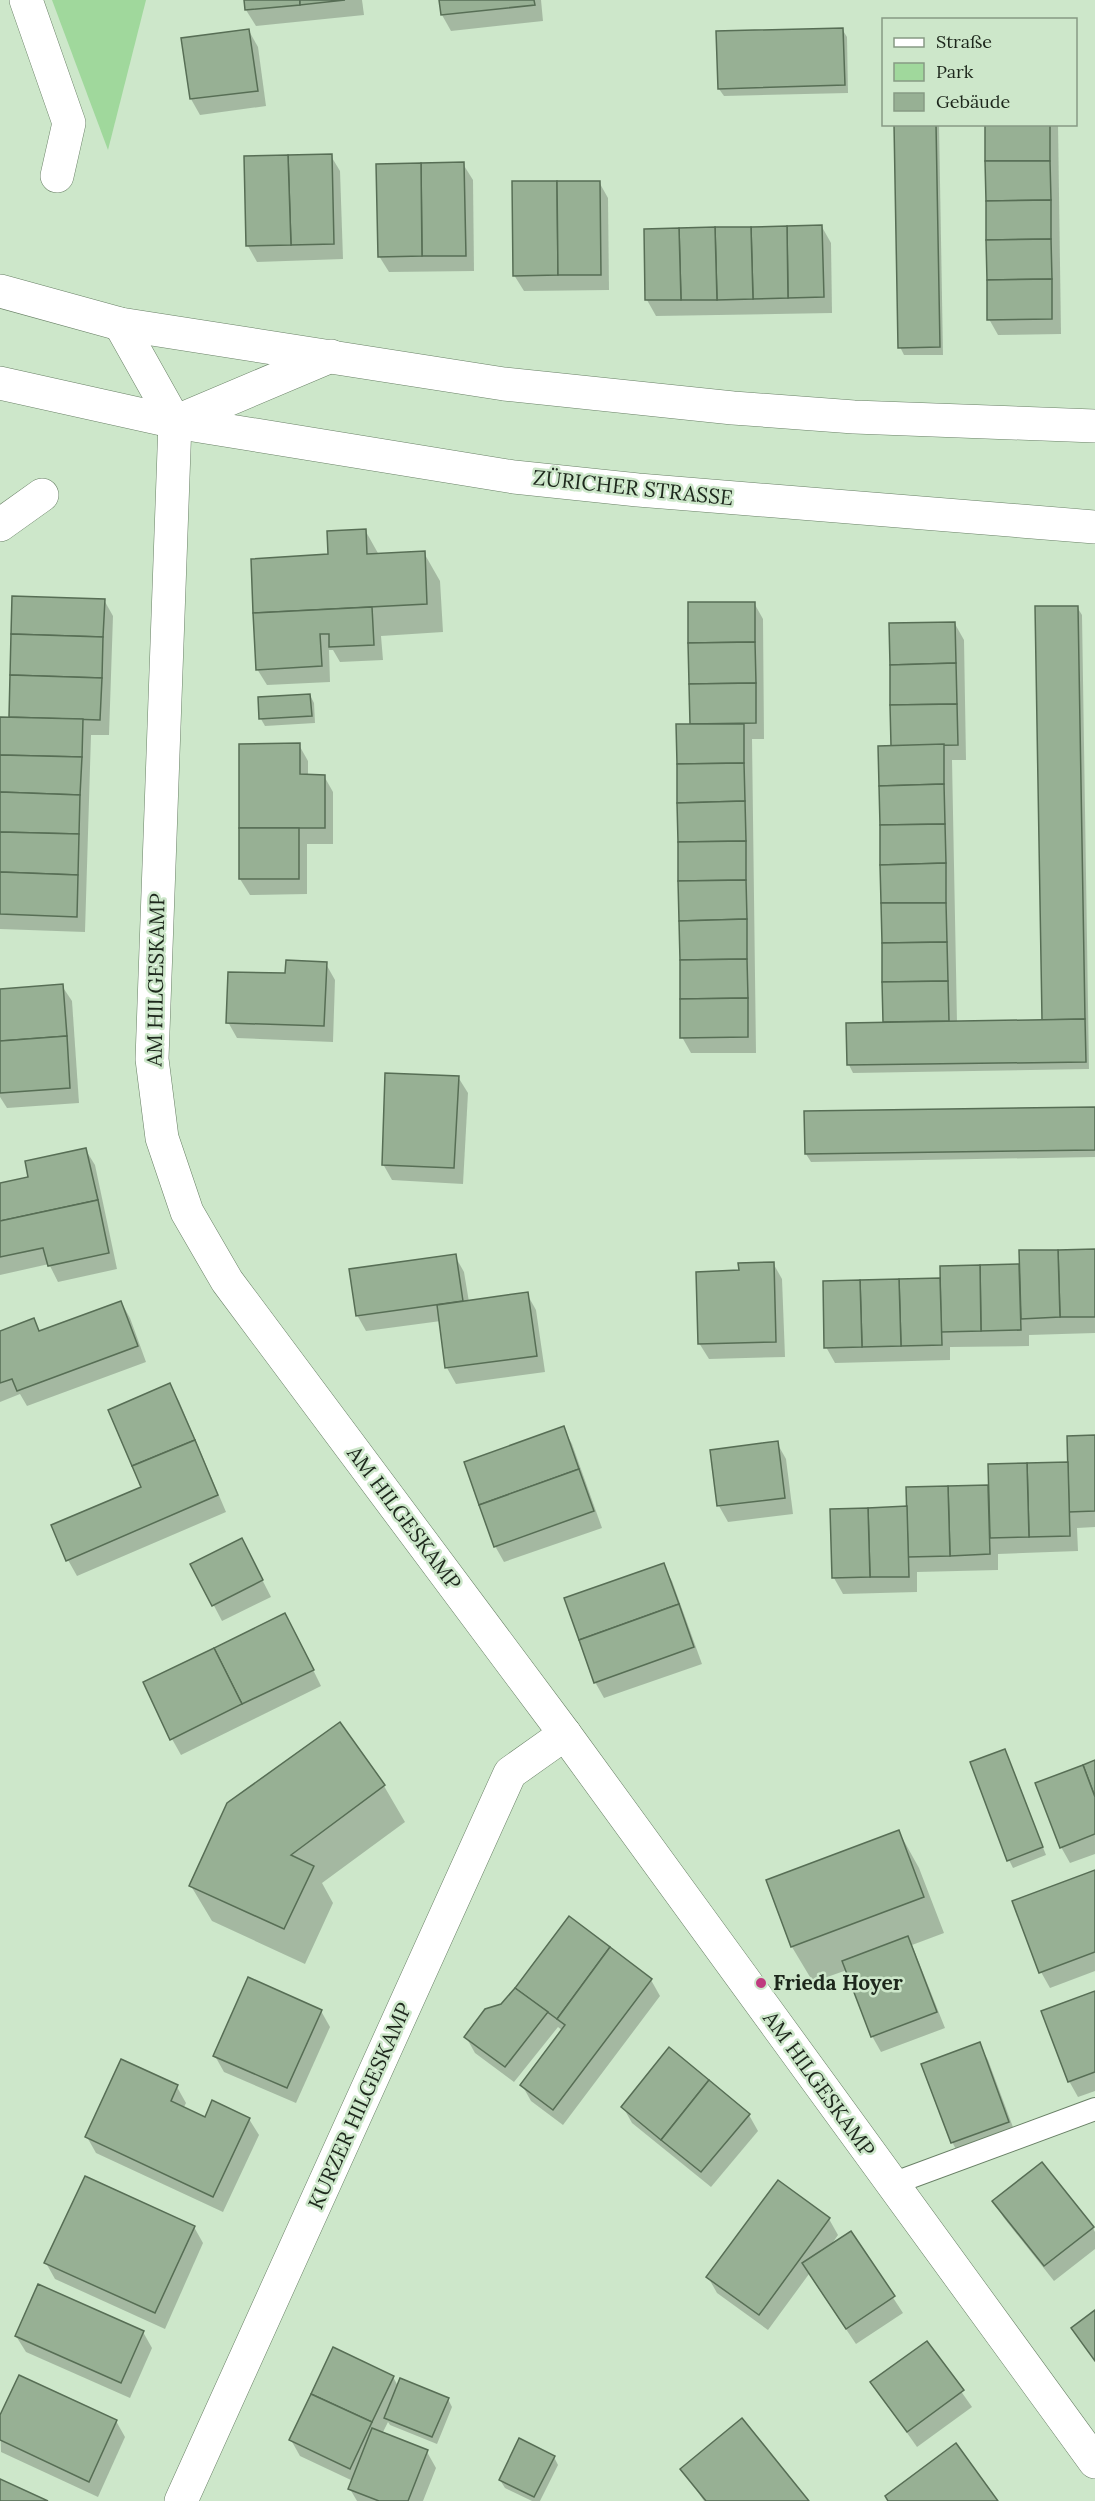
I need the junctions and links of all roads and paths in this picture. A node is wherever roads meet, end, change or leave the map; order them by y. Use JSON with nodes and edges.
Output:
{"nodes":[{"id":1,"x":26,"y":0,"type":"edge"},
{"id":2,"x":57,"y":176,"type":"dead end"},
{"id":3,"x":0,"y":291,"type":"edge"},
{"id":4,"x":120,"y":324,"type":"junction"},
{"id":5,"x":331,"y":356,"type":"junction"},
{"id":6,"x":0,"y":383,"type":"edge"},
{"id":7,"x":175,"y":422,"type":"junction"},
{"id":8,"x":1095,"y":426,"type":"edge"},
{"id":9,"x":42,"y":495,"type":"dead end"},
{"id":10,"x":0,"y":525,"type":"edge"},
{"id":11,"x":1095,"y":527,"type":"edge"},
{"id":12,"x":566,"y":1734,"type":"junction"},
{"id":13,"x":1095,"y":2109,"type":"edge"},
{"id":14,"x":892,"y":2184,"type":"junction"},
{"id":15,"x":1095,"y":2462,"type":"edge"},
{"id":16,"x":181,"y":2501,"type":"edge"}],
"edges":[{"from":1,"to":2,"type":"street"},
{"from":3,"to":4,"type":"street"},
{"from":4,"to":5,"type":"street"},
{"from":4,"to":7,"type":"street"},
{"from":5,"to":7,"type":"street"},
{"from":5,"to":8,"type":"street"},
{"from":6,"to":7,"type":"street","name":"ZÜRICHER STRASSE"},
{"from":7,"to":11,"type":"street","name":"ZÜRICHER STRASSE"},
{"from":7,"to":12,"type":"street","name":"AM HILGESKAMP"},
{"from":9,"to":10,"type":"street"},
{"from":12,"to":14,"type":"street","name":"AM HILGESKAMP"},
{"from":12,"to":16,"type":"street","name":"KURZER HILGESKAMP"},
{"from":13,"to":14,"type":"lane"},
{"from":14,"to":15,"type":"street","name":"AM HILGESKAMP"}]}
